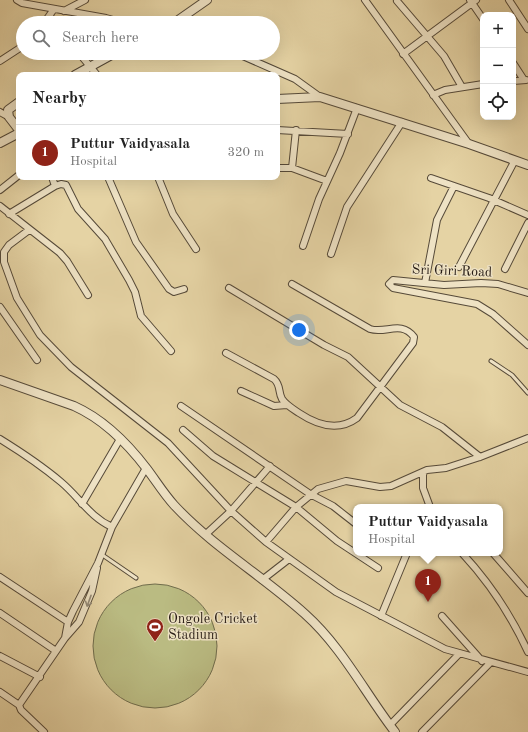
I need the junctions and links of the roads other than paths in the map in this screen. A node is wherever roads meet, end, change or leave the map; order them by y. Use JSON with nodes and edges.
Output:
{"nodes":[{"id":1,"x":17,"y":0,"type":"edge"},
{"id":2,"x":85,"y":0,"type":"edge"},
{"id":3,"x":208,"y":0,"type":"edge"},
{"id":4,"x":364,"y":0,"type":"edge"},
{"id":5,"x":509,"y":0,"type":"edge"},
{"id":6,"x":398,"y":1,"type":"edge"},
{"id":7,"x":472,"y":1,"type":"edge"},
{"id":8,"x":54,"y":9,"type":"junction"},
{"id":9,"x":64,"y":11,"type":"junction"},
{"id":10,"x":480,"y":14,"type":"edge"},
{"id":11,"x":50,"y":16,"type":"edge"},
{"id":12,"x":94,"y":16,"type":"edge"},
{"id":13,"x":184,"y":16,"type":"edge"},
{"id":14,"x":528,"y":29,"type":"edge"},
{"id":15,"x":427,"y":35,"type":"junction"},
{"id":16,"x":16,"y":51,"type":"edge"},
{"id":17,"x":403,"y":54,"type":"junction"},
{"id":18,"x":84,"y":60,"type":"edge"},
{"id":19,"x":103,"y":60,"type":"edge"},
{"id":20,"x":252,"y":60,"type":"edge"},
{"id":21,"x":0,"y":61,"type":"edge"},
{"id":22,"x":90,"y":67,"type":"junction"},
{"id":23,"x":516,"y":67,"type":"edge"},
{"id":24,"x":81,"y":72,"type":"edge"},
{"id":25,"x":94,"y":72,"type":"edge"},
{"id":26,"x":279,"y":72,"type":"edge"},
{"id":27,"x":280,"y":72,"type":"edge"},
{"id":28,"x":526,"y":80,"type":"edge"},
{"id":29,"x":516,"y":81,"type":"edge"},
{"id":30,"x":480,"y":84,"type":"edge"},
{"id":31,"x":462,"y":87,"type":"junction"},
{"id":32,"x":433,"y":95,"type":"junction"},
{"id":33,"x":320,"y":97,"type":"junction"},
{"id":34,"x":280,"y":99,"type":"edge"},
{"id":35,"x":16,"y":104,"type":"edge"},
{"id":36,"x":357,"y":108,"type":"junction"},
{"id":37,"x":0,"y":112,"type":"edge"},
{"id":38,"x":9,"y":117,"type":"junction"},
{"id":39,"x":402,"y":122,"type":"junction"},
{"id":40,"x":16,"y":128,"type":"edge"},
{"id":41,"x":280,"y":130,"type":"edge"},
{"id":42,"x":296,"y":130,"type":"junction"},
{"id":43,"x":16,"y":134,"type":"edge"},
{"id":44,"x":348,"y":134,"type":"junction"},
{"id":45,"x":0,"y":143,"type":"edge"},
{"id":46,"x":469,"y":144,"type":"junction"},
{"id":47,"x":515,"y":160,"type":"junction"},
{"id":48,"x":528,"y":165,"type":"edge"},
{"id":49,"x":280,"y":168,"type":"edge"},
{"id":50,"x":292,"y":168,"type":"junction"},
{"id":51,"x":16,"y":177,"type":"edge"},
{"id":52,"x":431,"y":178,"type":"dead end"},
{"id":53,"x":53,"y":180,"type":"edge"},
{"id":54,"x":109,"y":180,"type":"edge"},
{"id":55,"x":159,"y":180,"type":"edge"},
{"id":56,"x":327,"y":181,"type":"junction"},
{"id":57,"x":55,"y":186,"type":"junction"},
{"id":58,"x":454,"y":186,"type":"junction"},
{"id":59,"x":0,"y":190,"type":"edge"},
{"id":60,"x":494,"y":200,"type":"junction"},
{"id":61,"x":0,"y":206,"type":"edge"},
{"id":62,"x":9,"y":214,"type":"junction"},
{"id":63,"x":528,"y":215,"type":"edge"},
{"id":64,"x":528,"y":223,"type":"edge"},
{"id":65,"x":29,"y":230,"type":"junction"},
{"id":66,"x":303,"y":246,"type":"dead end"},
{"id":67,"x":196,"y":249,"type":"dead end"},
{"id":68,"x":331,"y":254,"type":"dead end"},
{"id":69,"x":459,"y":267,"type":"dead end"},
{"id":70,"x":505,"y":269,"type":"dead end"},
{"id":71,"x":425,"y":283,"type":"junction"},
{"id":72,"x":292,"y":284,"type":"dead end"},
{"id":73,"x":229,"y":288,"type":"dead end"},
{"id":74,"x":184,"y":289,"type":"dead end"},
{"id":75,"x":528,"y":294,"type":"edge"},
{"id":76,"x":88,"y":295,"type":"dead end"},
{"id":77,"x":0,"y":307,"type":"edge"},
{"id":78,"x":528,"y":345,"type":"edge"},
{"id":79,"x":171,"y":350,"type":"dead end"},
{"id":80,"x":226,"y":352,"type":"dead end"},
{"id":81,"x":38,"y":360,"type":"dead end"},
{"id":82,"x":491,"y":361,"type":"dead end"},
{"id":83,"x":0,"y":380,"type":"edge"},
{"id":84,"x":380,"y":387,"type":"junction"},
{"id":85,"x":241,"y":391,"type":"dead end"},
{"id":86,"x":528,"y":393,"type":"edge"},
{"id":87,"x":287,"y":405,"type":"junction"},
{"id":88,"x":181,"y":406,"type":"dead end"},
{"id":89,"x":183,"y":430,"type":"dead end"},
{"id":90,"x":528,"y":438,"type":"edge"},
{"id":91,"x":0,"y":439,"type":"edge"},
{"id":92,"x":120,"y":439,"type":"junction"},
{"id":93,"x":480,"y":457,"type":"junction"},
{"id":94,"x":270,"y":466,"type":"junction"},
{"id":95,"x":146,"y":468,"type":"junction"},
{"id":96,"x":424,"y":472,"type":"junction"},
{"id":97,"x":256,"y":483,"type":"junction"},
{"id":98,"x":310,"y":494,"type":"junction"},
{"id":99,"x":82,"y":504,"type":"junction"},
{"id":100,"x":429,"y":504,"type":"edge"},
{"id":101,"x":296,"y":507,"type":"junction"},
{"id":102,"x":231,"y":511,"type":"junction"},
{"id":103,"x":353,"y":522,"type":"edge"},
{"id":104,"x":112,"y":527,"type":"junction"},
{"id":105,"x":205,"y":535,"type":"junction"},
{"id":106,"x":266,"y":542,"type":"junction"},
{"id":107,"x":353,"y":552,"type":"edge"},
{"id":108,"x":101,"y":554,"type":"junction"},
{"id":109,"x":360,"y":556,"type":"edge"},
{"id":110,"x":406,"y":556,"type":"edge"},
{"id":111,"x":465,"y":556,"type":"edge"},
{"id":112,"x":496,"y":556,"type":"edge"},
{"id":113,"x":289,"y":559,"type":"junction"},
{"id":114,"x":98,"y":563,"type":"junction"},
{"id":115,"x":378,"y":568,"type":"dead end"},
{"id":116,"x":0,"y":577,"type":"edge"},
{"id":117,"x":136,"y":578,"type":"dead end"},
{"id":118,"x":262,"y":580,"type":"junction"},
{"id":119,"x":527,"y":588,"type":"edge"},
{"id":120,"x":0,"y":613,"type":"edge"},
{"id":121,"x":381,"y":616,"type":"junction"},
{"id":122,"x":442,"y":616,"type":"dead end"},
{"id":123,"x":68,"y":622,"type":"junction"},
{"id":124,"x":65,"y":638,"type":"junction"},
{"id":125,"x":56,"y":651,"type":"junction"},
{"id":126,"x":528,"y":652,"type":"edge"},
{"id":127,"x":459,"y":654,"type":"junction"},
{"id":128,"x":0,"y":656,"type":"edge"},
{"id":129,"x":482,"y":660,"type":"junction"},
{"id":130,"x":490,"y":663,"type":"junction"},
{"id":131,"x":528,"y":672,"type":"edge"},
{"id":132,"x":40,"y":677,"type":"junction"},
{"id":133,"x":0,"y":692,"type":"edge"},
{"id":134,"x":19,"y":705,"type":"junction"},
{"id":135,"x":392,"y":729,"type":"edge"},
{"id":136,"x":44,"y":732,"type":"edge"},
{"id":137,"x":422,"y":732,"type":"edge"}],
"edges":[{"from":1,"to":8,"type":"street"},
{"from":2,"to":9,"type":"street"},
{"from":3,"to":13,"type":"street"},
{"from":4,"to":17,"type":"street"},
{"from":5,"to":14,"type":"street"},
{"from":6,"to":15,"type":"street"},
{"from":7,"to":10,"type":"street"},
{"from":7,"to":15,"type":"street"},
{"from":8,"to":9,"type":"street"},
{"from":8,"to":11,"type":"street"},
{"from":9,"to":12,"type":"street"},
{"from":15,"to":17,"type":"street"},
{"from":15,"to":31,"type":"street"},
{"from":16,"to":21,"type":"street"},
{"from":17,"to":32,"type":"street"},
{"from":18,"to":22,"type":"street"},
{"from":19,"to":22,"type":"street"},
{"from":20,"to":26,"type":"street"},
{"from":22,"to":24,"type":"street"},
{"from":22,"to":25,"type":"street"},
{"from":23,"to":28,"type":"street"},
{"from":27,"to":33,"type":"street"},
{"from":28,"to":29,"type":"street"},
{"from":30,"to":31,"type":"street"},
{"from":31,"to":32,"type":"street"},
{"from":32,"to":46,"type":"street"},
{"from":33,"to":34,"type":"street"},
{"from":33,"to":36,"type":"street"},
{"from":35,"to":38,"type":"street"},
{"from":36,"to":39,"type":"street"},
{"from":36,"to":44,"type":"street"},
{"from":37,"to":38,"type":"street"},
{"from":38,"to":40,"type":"street"},
{"from":39,"to":46,"type":"street"},
{"from":39,"to":68,"type":"street"},
{"from":41,"to":42,"type":"street"},
{"from":42,"to":44,"type":"street"},
{"from":42,"to":50,"type":"street"},
{"from":43,"to":45,"type":"street"},
{"from":44,"to":56,"type":"street"},
{"from":46,"to":47,"type":"street"},
{"from":47,"to":48,"type":"street"},
{"from":47,"to":60,"type":"street"},
{"from":49,"to":50,"type":"street"},
{"from":50,"to":56,"type":"street"},
{"from":51,"to":59,"type":"street"},
{"from":52,"to":58,"type":"street"},
{"from":53,"to":57,"type":"street"},
{"from":54,"to":74,"type":"street"},
{"from":55,"to":67,"type":"street"},
{"from":56,"to":66,"type":"street"},
{"from":57,"to":62,"type":"street"},
{"from":57,"to":79,"type":"street"},
{"from":58,"to":60,"type":"street"},
{"from":58,"to":71,"type":"street"},
{"from":60,"to":63,"type":"street"},
{"from":60,"to":69,"type":"street"},
{"from":61,"to":62,"type":"street"},
{"from":62,"to":65,"type":"street"},
{"from":64,"to":70,"type":"street"},
{"from":65,"to":76,"type":"street"},
{"from":65,"to":102,"type":"street"},
{"from":71,"to":75,"type":"street","name":"Sri Giri Road"},
{"from":71,"to":78,"type":"street","name":"Sri Giri Road"},
{"from":72,"to":84,"type":"street"},
{"from":73,"to":84,"type":"street"},
{"from":77,"to":81,"type":"street"},
{"from":80,"to":87,"type":"street"},
{"from":82,"to":86,"type":"lane"},
{"from":83,"to":92,"type":"street"},
{"from":84,"to":87,"type":"street"},
{"from":84,"to":93,"type":"street"},
{"from":85,"to":87,"type":"street"},
{"from":88,"to":94,"type":"street"},
{"from":89,"to":97,"type":"street"},
{"from":90,"to":93,"type":"street"},
{"from":91,"to":99,"type":"street"},
{"from":92,"to":95,"type":"street"},
{"from":92,"to":99,"type":"street"},
{"from":93,"to":96,"type":"street"},
{"from":94,"to":97,"type":"street"},
{"from":94,"to":98,"type":"street"},
{"from":95,"to":104,"type":"street"},
{"from":95,"to":105,"type":"street"},
{"from":96,"to":98,"type":"street"},
{"from":96,"to":100,"type":"street"},
{"from":97,"to":101,"type":"street"},
{"from":97,"to":102,"type":"street"},
{"from":98,"to":101,"type":"street"},
{"from":98,"to":103,"type":"street"},
{"from":99,"to":104,"type":"street"},
{"from":101,"to":106,"type":"street"},
{"from":101,"to":107,"type":"street"},
{"from":102,"to":105,"type":"street"},
{"from":102,"to":106,"type":"street"},
{"from":104,"to":108,"type":"street"},
{"from":105,"to":118,"type":"street"},
{"from":106,"to":113,"type":"street"},
{"from":108,"to":114,"type":"street"},
{"from":108,"to":117,"type":"lane"},
{"from":109,"to":115,"type":"street"},
{"from":110,"to":121,"type":"street"},
{"from":111,"to":126,"type":"street"},
{"from":112,"to":119,"type":"street"},
{"from":113,"to":118,"type":"street"},
{"from":113,"to":121,"type":"street"},
{"from":114,"to":123,"type":"street"},
{"from":114,"to":124,"type":"street","one_way":true},
{"from":116,"to":123,"type":"street"},
{"from":118,"to":135,"type":"street"},
{"from":120,"to":125,"type":"street"},
{"from":121,"to":127,"type":"street"},
{"from":122,"to":129,"type":"street"},
{"from":123,"to":124,"type":"street"},
{"from":124,"to":125,"type":"street"},
{"from":125,"to":132,"type":"street"},
{"from":127,"to":129,"type":"street"},
{"from":127,"to":135,"type":"street"},
{"from":128,"to":132,"type":"street"},
{"from":129,"to":130,"type":"street"},
{"from":130,"to":131,"type":"street"},
{"from":130,"to":137,"type":"street"},
{"from":132,"to":134,"type":"street"},
{"from":133,"to":134,"type":"street"},
{"from":134,"to":136,"type":"street"}]}
